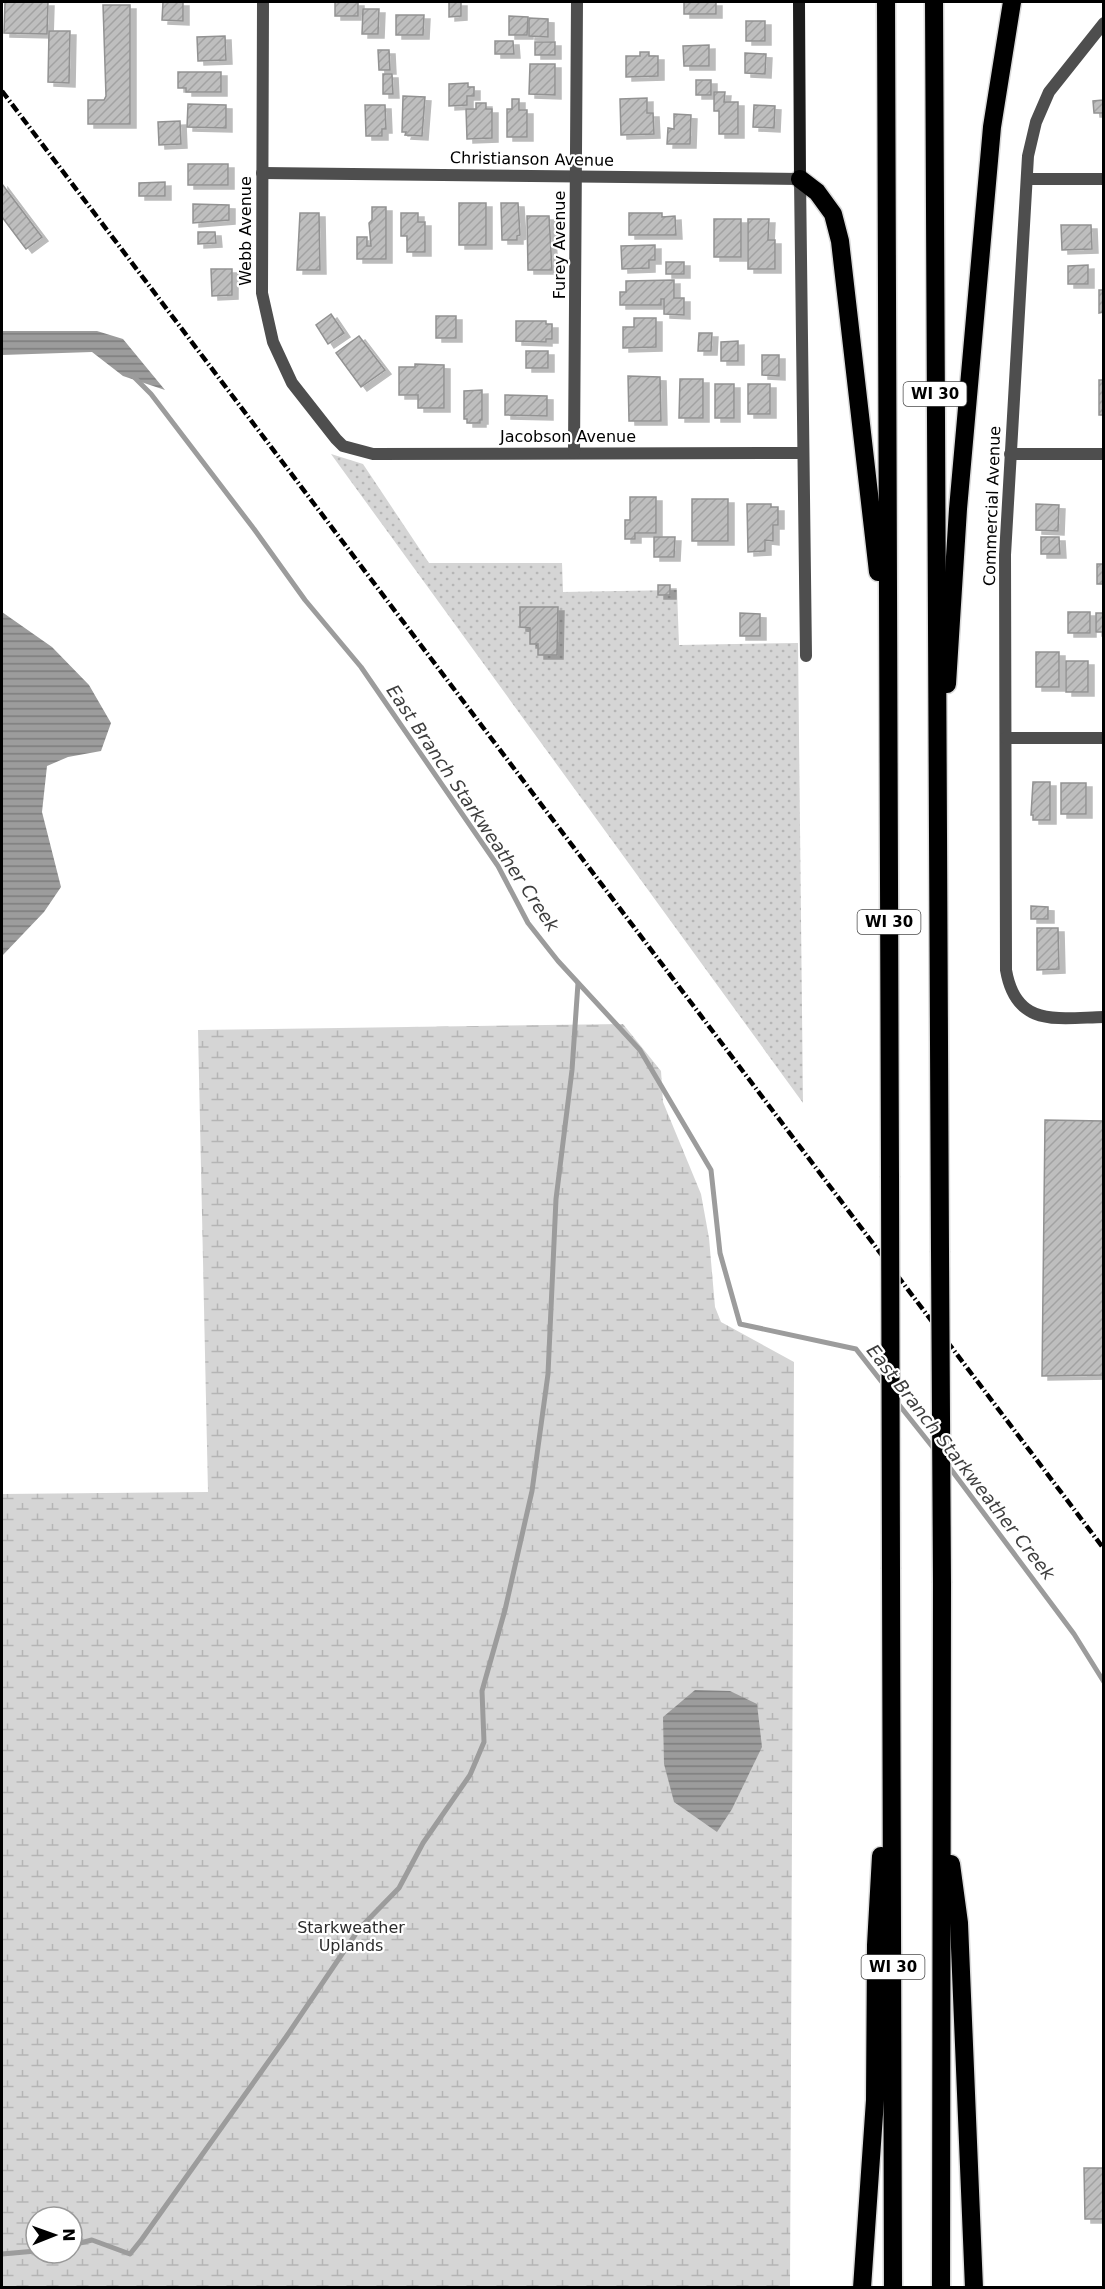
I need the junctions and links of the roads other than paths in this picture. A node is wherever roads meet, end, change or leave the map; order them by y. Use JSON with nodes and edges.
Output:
{"nodes":[{"id":1,"x":263,"y":2,"type":"edge"},
{"id":2,"x":577,"y":2,"type":"edge"},
{"id":3,"x":799,"y":2,"type":"edge"},
{"id":4,"x":886,"y":2,"type":"edge"},
{"id":5,"x":934,"y":2,"type":"edge"},
{"id":6,"x":1012,"y":2,"type":"edge"},
{"id":7,"x":1104,"y":23,"type":"edge"},
{"id":8,"x":262,"y":173,"type":"junction"},
{"id":9,"x":576,"y":176,"type":"junction"},
{"id":10,"x":801,"y":179,"type":"junction"},
{"id":11,"x":1027,"y":179,"type":"junction"},
{"id":12,"x":1104,"y":179,"type":"edge"},
{"id":13,"x":336,"y":439,"type":"joint"},
{"id":14,"x":574,"y":453,"type":"junction"},
{"id":15,"x":803,"y":453,"type":"junction"},
{"id":16,"x":1010,"y":453,"type":"junction"},
{"id":17,"x":1104,"y":454,"type":"edge"},
{"id":18,"x":806,"y":656,"type":"dead end"},
{"id":19,"x":888,"y":668,"type":"junction"},
{"id":20,"x":1006,"y":738,"type":"junction"},
{"id":21,"x":1104,"y":738,"type":"edge"},
{"id":22,"x":937,"y":787,"type":"junction"},
{"id":23,"x":1104,"y":1017,"type":"edge"},
{"id":24,"x":891,"y":1647,"type":"junction"},
{"id":25,"x":942,"y":1806,"type":"junction"},
{"id":26,"x":862,"y":2288,"type":"edge"},
{"id":27,"x":892,"y":2288,"type":"edge"},
{"id":28,"x":941,"y":2288,"type":"edge"},
{"id":29,"x":974,"y":2288,"type":"edge"}],
"edges":[{"from":1,"to":8,"type":"street","name":"Webb Avenue"},
{"from":2,"to":9,"type":"street","name":"Furey Avenue"},
{"from":3,"to":10,"type":"street"},
{"from":4,"to":19,"type":"highway","number":"WI 30"},
{"from":5,"to":22,"type":"highway","number":"WI 30"},
{"from":6,"to":22,"type":"highway"},
{"from":7,"to":11,"type":"street","name":"Commercial Avenue"},
{"from":8,"to":9,"type":"street","name":"Christianson Avenue"},
{"from":8,"to":13,"type":"street","name":"Webb Avenue"},
{"from":9,"to":10,"type":"street","name":"Christianson Avenue"},
{"from":9,"to":14,"type":"street","name":"Furey Avenue"},
{"from":10,"to":15,"type":"street"},
{"from":10,"to":19,"type":"highway"},
{"from":11,"to":12,"type":"street"},
{"from":11,"to":16,"type":"street","name":"Commercial Avenue"},
{"from":13,"to":14,"type":"street","name":"Jacobson Avenue"},
{"from":14,"to":15,"type":"street","name":"Jacobson Avenue"},
{"from":15,"to":18,"type":"street"},
{"from":16,"to":17,"type":"street"},
{"from":16,"to":20,"type":"street","name":"Commercial Avenue"},
{"from":19,"to":24,"type":"highway","number":"WI 30","bridge":true},
{"from":20,"to":21,"type":"street"},
{"from":20,"to":23,"type":"street","name":"Commercial Avenue"},
{"from":22,"to":25,"type":"highway","number":"WI 30","bridge":true},
{"from":24,"to":26,"type":"highway"},
{"from":24,"to":27,"type":"highway","number":"WI 30"},
{"from":25,"to":28,"type":"highway","number":"WI 30"},
{"from":25,"to":29,"type":"highway"}]}
